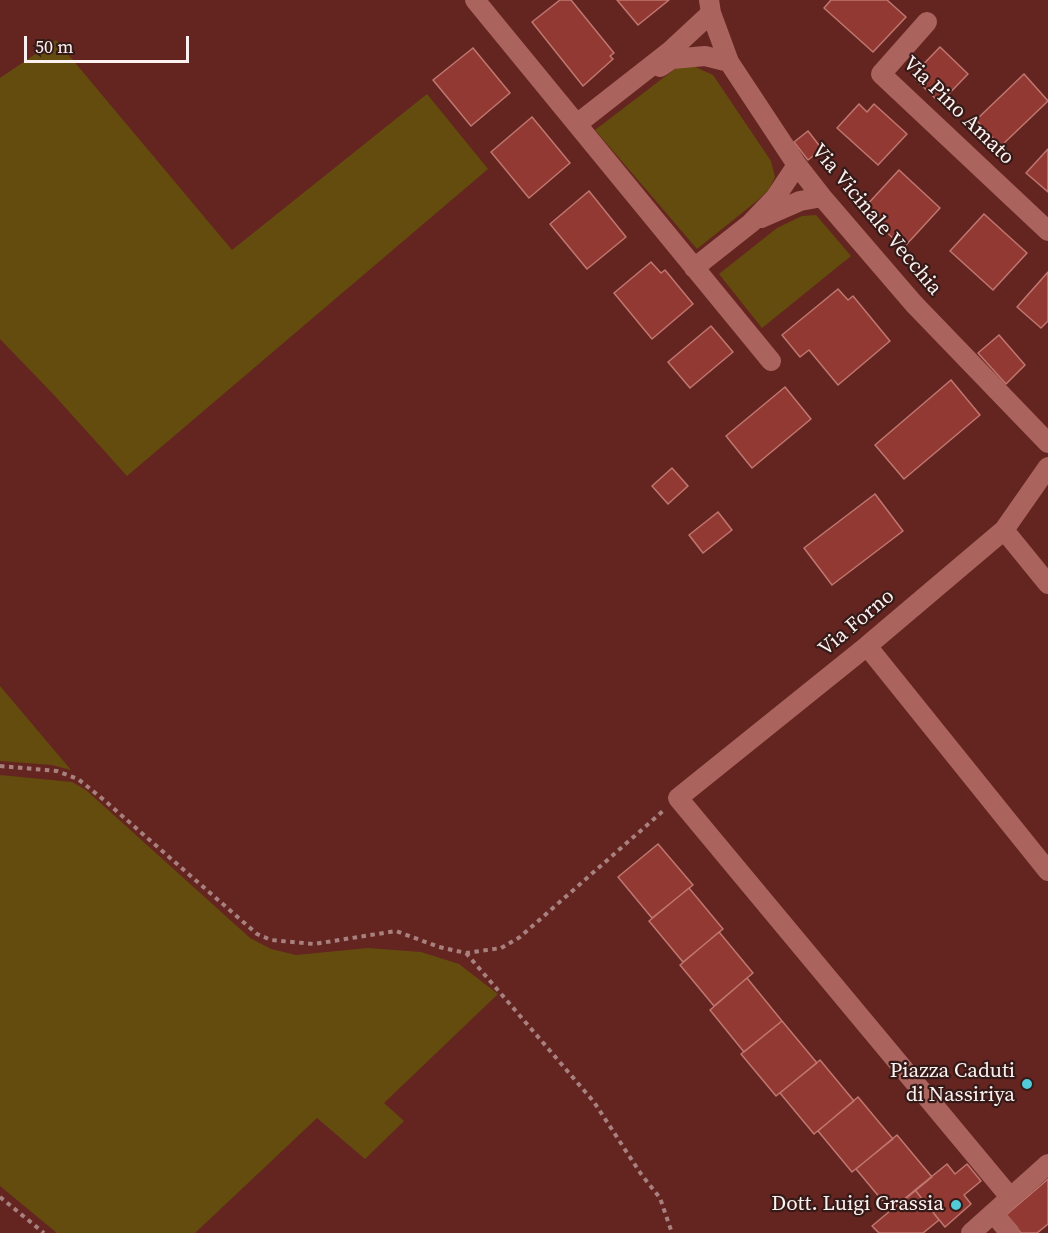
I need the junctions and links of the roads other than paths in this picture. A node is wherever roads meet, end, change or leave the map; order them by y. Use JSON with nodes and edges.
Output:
{"nodes":[{"id":1,"x":475,"y":0,"type":"edge"},
{"id":2,"x":710,"y":7,"type":"edge"},
{"id":3,"x":927,"y":22,"type":"dead end"},
{"id":4,"x":729,"y":62,"type":"junction"},
{"id":5,"x":632,"y":84,"type":"junction"},
{"id":6,"x":577,"y":124,"type":"junction"},
{"id":7,"x":797,"y":165,"type":"junction"},
{"id":8,"x":822,"y":197,"type":"junction"},
{"id":9,"x":751,"y":223,"type":"junction"},
{"id":10,"x":1048,"y":231,"type":"edge"},
{"id":11,"x":694,"y":268,"type":"junction"},
{"id":12,"x":771,"y":361,"type":"dead end"},
{"id":13,"x":1048,"y":443,"type":"edge"},
{"id":14,"x":1048,"y":467,"type":"edge"},
{"id":15,"x":1004,"y":530,"type":"junction"},
{"id":16,"x":1048,"y":584,"type":"edge"},
{"id":17,"x":867,"y":646,"type":"junction"},
{"id":18,"x":1048,"y":871,"type":"edge"},
{"id":19,"x":1048,"y":1164,"type":"edge"},
{"id":20,"x":1010,"y":1197,"type":"junction"},
{"id":21,"x":993,"y":1213,"type":"junction"},
{"id":22,"x":971,"y":1233,"type":"edge"},
{"id":23,"x":1010,"y":1233,"type":"edge"}],
"edges":[{"from":1,"to":6,"type":"street"},
{"from":2,"to":4,"type":"street","name":"Via Vicinale Vecchia"},
{"from":2,"to":5,"type":"street"},
{"from":3,"to":10,"type":"street","name":"Via Pino Amato"},
{"from":4,"to":5,"type":"street"},
{"from":4,"to":7,"type":"street","name":"Via Vicinale Vecchia"},
{"from":5,"to":6,"type":"street"},
{"from":6,"to":11,"type":"street"},
{"from":7,"to":8,"type":"street","name":"Via Vicinale Vecchia"},
{"from":7,"to":9,"type":"street"},
{"from":8,"to":9,"type":"street"},
{"from":8,"to":13,"type":"street","name":"Via Vicinale Vecchia"},
{"from":9,"to":11,"type":"street"},
{"from":11,"to":12,"type":"street"},
{"from":14,"to":15,"type":"street","name":"Via Forno"},
{"from":15,"to":16,"type":"street"},
{"from":15,"to":17,"type":"street","name":"Via Forno"},
{"from":17,"to":18,"type":"street"},
{"from":17,"to":20,"type":"street","name":"Via Forno"},
{"from":19,"to":20,"type":"street"},
{"from":20,"to":21,"type":"street"},
{"from":21,"to":22,"type":"street"},
{"from":21,"to":23,"type":"street"}]}
